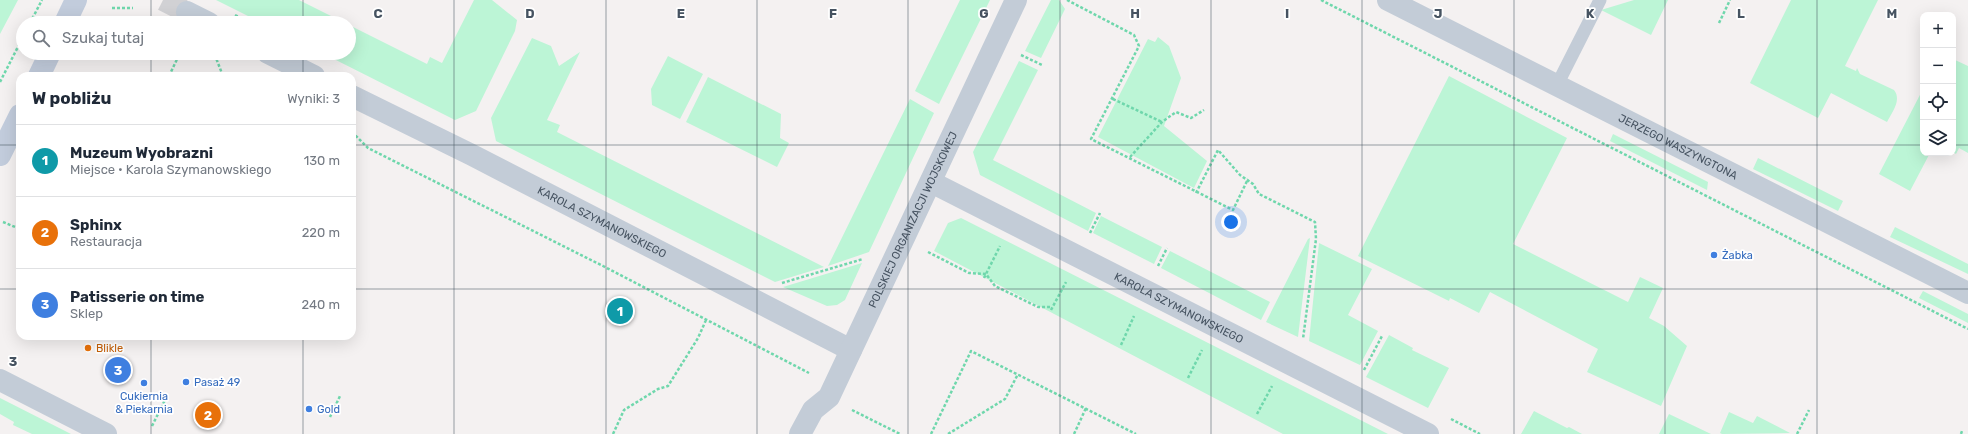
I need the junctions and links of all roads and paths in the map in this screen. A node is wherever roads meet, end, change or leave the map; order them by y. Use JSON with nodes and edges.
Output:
{"nodes":[{"id":1,"x":42,"y":0,"type":"edge"},
{"id":2,"x":76,"y":0,"type":"edge"},
{"id":3,"x":1016,"y":0,"type":"edge"},
{"id":4,"x":1067,"y":0,"type":"edge"},
{"id":5,"x":1321,"y":0,"type":"edge"},
{"id":6,"x":1388,"y":0,"type":"edge"},
{"id":7,"x":1600,"y":0,"type":"edge"},
{"id":8,"x":1730,"y":0,"type":"edge"},
{"id":9,"x":112,"y":8,"type":"dead end"},
{"id":10,"x":134,"y":8,"type":"dead end"},
{"id":11,"x":187,"y":12,"type":"tunnel mouth"},
{"id":12,"x":34,"y":16,"type":"edge"},
{"id":13,"x":68,"y":16,"type":"edge"},
{"id":14,"x":195,"y":16,"type":"edge"},
{"id":15,"x":1719,"y":23,"type":"dead end"},
{"id":16,"x":16,"y":51,"type":"edge"},
{"id":17,"x":1017,"y":52,"type":"dead end"},
{"id":18,"x":47,"y":60,"type":"edge"},
{"id":19,"x":176,"y":60,"type":"edge"},
{"id":20,"x":217,"y":60,"type":"edge"},
{"id":21,"x":282,"y":60,"type":"edge"},
{"id":22,"x":1042,"y":65,"type":"dead end"},
{"id":23,"x":41,"y":72,"type":"edge"},
{"id":24,"x":170,"y":72,"type":"edge"},
{"id":25,"x":222,"y":72,"type":"edge"},
{"id":26,"x":306,"y":72,"type":"edge"},
{"id":27,"x":0,"y":82,"type":"edge"},
{"id":28,"x":1557,"y":85,"type":"junction"},
{"id":29,"x":356,"y":98,"type":"edge"},
{"id":30,"x":1112,"y":100,"type":"junction"},
{"id":31,"x":1204,"y":110,"type":"dead end"},
{"id":32,"x":1162,"y":122,"type":"junction"},
{"id":33,"x":16,"y":123,"type":"edge"},
{"id":34,"x":356,"y":136,"type":"edge"},
{"id":35,"x":0,"y":155,"type":"edge"},
{"id":36,"x":1130,"y":157,"type":"junction"},
{"id":37,"x":1248,"y":179,"type":"junction"},
{"id":38,"x":931,"y":182,"type":"junction"},
{"id":39,"x":1196,"y":193,"type":"junction"},
{"id":40,"x":1100,"y":213,"type":"dead end"},
{"id":41,"x":3,"y":222,"type":"dead end"},
{"id":42,"x":16,"y":227,"type":"edge"},
{"id":43,"x":1092,"y":236,"type":"dead end"},
{"id":44,"x":1002,"y":241,"type":"dead end"},
{"id":45,"x":1167,"y":248,"type":"dead end"},
{"id":46,"x":927,"y":252,"type":"dead end"},
{"id":47,"x":864,"y":258,"type":"dead end"},
{"id":48,"x":1156,"y":270,"type":"dead end"},
{"id":49,"x":986,"y":274,"type":"junction"},
{"id":50,"x":1069,"y":275,"type":"dead end"},
{"id":51,"x":984,"y":278,"type":"dead end"},
{"id":52,"x":781,"y":284,"type":"dead end"},
{"id":53,"x":1968,"y":293,"type":"edge"},
{"id":54,"x":1137,"y":310,"type":"dead end"},
{"id":55,"x":706,"y":320,"type":"junction"},
{"id":56,"x":1968,"y":329,"type":"edge"},
{"id":57,"x":1382,"y":336,"type":"dead end"},
{"id":58,"x":1205,"y":344,"type":"dead end"},
{"id":59,"x":1302,"y":344,"type":"dead end"},
{"id":60,"x":1121,"y":345,"type":"dead end"},
{"id":61,"x":851,"y":350,"type":"junction"},
{"id":62,"x":1018,"y":374,"type":"junction"},
{"id":63,"x":1362,"y":374,"type":"dead end"},
{"id":64,"x":1188,"y":378,"type":"dead end"},
{"id":65,"x":0,"y":380,"type":"edge"},
{"id":66,"x":1275,"y":380,"type":"dead end"},
{"id":67,"x":167,"y":396,"type":"dead end"},
{"id":68,"x":340,"y":396,"type":"dead end"},
{"id":69,"x":829,"y":397,"type":"junction"},
{"id":70,"x":1086,"y":408,"type":"junction"},
{"id":71,"x":1809,"y":410,"type":"dead end"},
{"id":72,"x":1258,"y":414,"type":"dead end"},
{"id":73,"x":330,"y":417,"type":"dead end"},
{"id":74,"x":1448,"y":418,"type":"dead end"},
{"id":75,"x":152,"y":426,"type":"dead end"},
{"id":76,"x":106,"y":434,"type":"edge"},
{"id":77,"x":613,"y":434,"type":"edge"},
{"id":78,"x":800,"y":434,"type":"edge"},
{"id":79,"x":900,"y":434,"type":"edge"},
{"id":80,"x":931,"y":434,"type":"edge"},
{"id":81,"x":948,"y":434,"type":"edge"},
{"id":82,"x":1074,"y":434,"type":"edge"},
{"id":83,"x":1136,"y":434,"type":"edge"},
{"id":84,"x":1428,"y":434,"type":"edge"},
{"id":85,"x":1480,"y":434,"type":"edge"},
{"id":86,"x":1797,"y":434,"type":"edge"}],
"edges":[{"from":1,"to":12,"type":"path"},
{"from":2,"to":13,"type":"street"},
{"from":3,"to":38,"type":"street","name":"POLSKIEJ ORGANIZACJI WOJSKOWEJ"},
{"from":4,"to":30,"type":"path"},
{"from":5,"to":56,"type":"path"},
{"from":6,"to":28,"type":"street","name":"JERZEGO WASZYNGTONA"},
{"from":7,"to":28,"type":"lane"},
{"from":8,"to":15,"type":"path"},
{"from":9,"to":10,"type":"path"},
{"from":11,"to":14,"type":"street"},
{"from":16,"to":27,"type":"path"},
{"from":17,"to":22,"type":"path"},
{"from":18,"to":23,"type":"street"},
{"from":19,"to":24,"type":"path"},
{"from":20,"to":25,"type":"path"},
{"from":21,"to":26,"type":"street"},
{"from":28,"to":53,"type":"street","name":"JERZEGO WASZYNGTONA"},
{"from":29,"to":61,"type":"street","name":"KAROLA SZYMANOWSKIEGO"},
{"from":30,"to":32,"type":"path"},
{"from":30,"to":36,"type":"path"},
{"from":31,"to":32,"type":"path"},
{"from":32,"to":36,"type":"path"},
{"from":33,"to":35,"type":"street"},
{"from":34,"to":55,"type":"path"},
{"from":36,"to":39,"type":"path"},
{"from":37,"to":39,"type":"path"},
{"from":37,"to":39,"type":"path"},
{"from":37,"to":59,"type":"path"},
{"from":38,"to":61,"type":"street","name":"POLSKIEJ ORGANIZACJI WOJSKOWEJ"},
{"from":38,"to":84,"type":"street","name":"KAROLA SZYMANOWSKIEGO"},
{"from":40,"to":43,"type":"path"},
{"from":41,"to":42,"type":"path"},
{"from":44,"to":49,"type":"path"},
{"from":45,"to":48,"type":"path"},
{"from":46,"to":49,"type":"path"},
{"from":47,"to":52,"type":"path"},
{"from":49,"to":50,"type":"path"},
{"from":49,"to":51,"type":"path"},
{"from":54,"to":60,"type":"path"},
{"from":55,"to":69,"type":"path"},
{"from":55,"to":77,"type":"path"},
{"from":57,"to":63,"type":"path"},
{"from":58,"to":64,"type":"path"},
{"from":61,"to":69,"type":"street","name":"POLSKIEJ ORGANIZACJI WOJSKOWEJ"},
{"from":62,"to":70,"type":"path"},
{"from":62,"to":80,"type":"path"},
{"from":62,"to":81,"type":"path"},
{"from":65,"to":76,"type":"street"},
{"from":66,"to":72,"type":"path"},
{"from":67,"to":75,"type":"path"},
{"from":68,"to":73,"type":"path"},
{"from":69,"to":78,"type":"street","name":"POLSKIEJ ORGANIZACJI WOJSKOWEJ"},
{"from":69,"to":79,"type":"path"},
{"from":70,"to":82,"type":"path"},
{"from":70,"to":83,"type":"path"},
{"from":71,"to":86,"type":"path"},
{"from":74,"to":85,"type":"path"}]}
